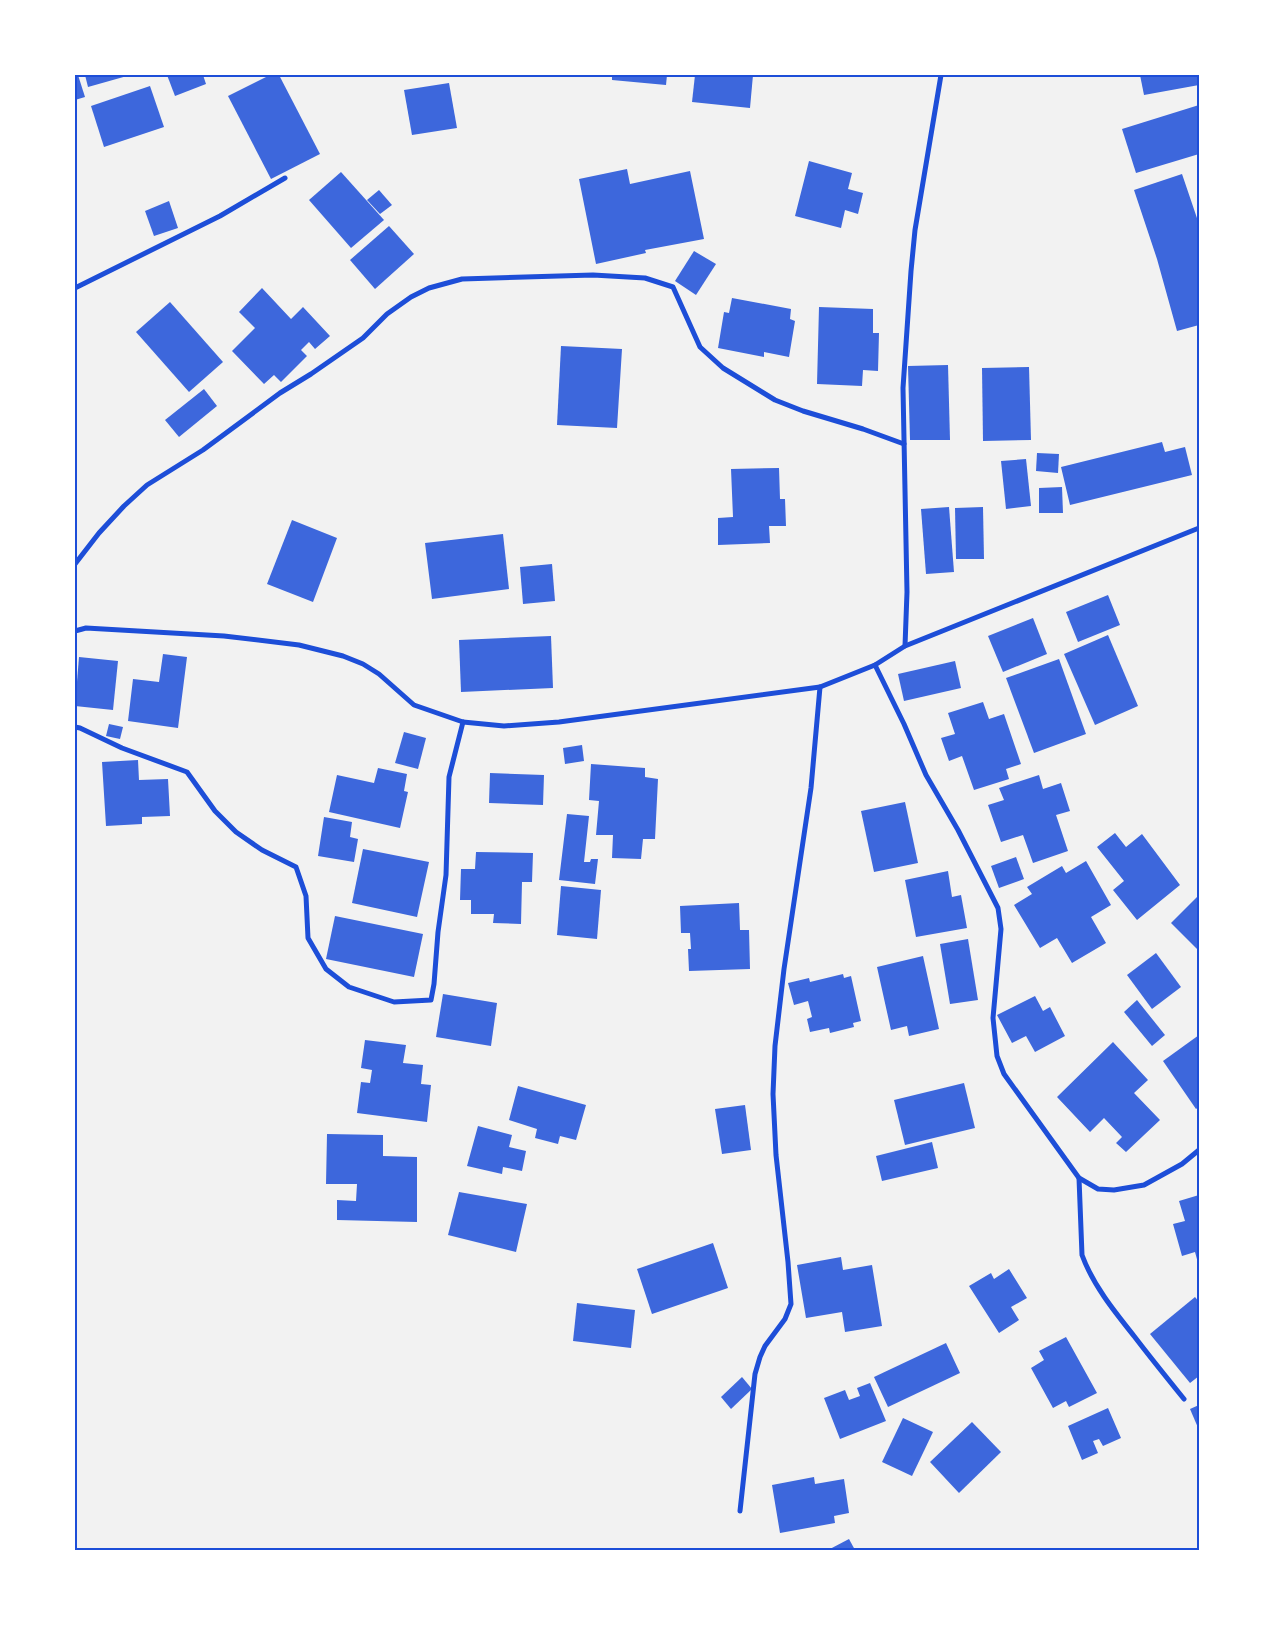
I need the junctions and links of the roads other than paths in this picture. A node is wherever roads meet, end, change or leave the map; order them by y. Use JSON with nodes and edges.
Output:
{"nodes":[{"id":1,"x":941,"y":75,"type":"edge"},
{"id":2,"x":285,"y":178,"type":"dead end"},
{"id":3,"x":75,"y":288,"type":"edge"},
{"id":4,"x":904,"y":444,"type":"junction"},
{"id":5,"x":1199,"y":528,"type":"edge"},
{"id":6,"x":75,"y":564,"type":"edge"},
{"id":7,"x":75,"y":631,"type":"edge"},
{"id":8,"x":905,"y":646,"type":"junction"},
{"id":9,"x":875,"y":665,"type":"junction"},
{"id":10,"x":820,"y":687,"type":"junction"},
{"id":11,"x":463,"y":722,"type":"junction"},
{"id":12,"x":75,"y":727,"type":"edge"},
{"id":13,"x":1199,"y":1150,"type":"edge"},
{"id":14,"x":1079,"y":1178,"type":"junction"},
{"id":15,"x":1184,"y":1399,"type":"dead end"},
{"id":16,"x":740,"y":1511,"type":"dead end"}],
"edges":[{"from":1,"to":4,"type":"street"},
{"from":2,"to":3,"type":"street"},
{"from":4,"to":6,"type":"street"},
{"from":4,"to":8,"type":"street"},
{"from":5,"to":8,"type":"street"},
{"from":7,"to":11,"type":"street"},
{"from":8,"to":9,"type":"street"},
{"from":9,"to":10,"type":"street"},
{"from":9,"to":14,"type":"street"},
{"from":10,"to":11,"type":"street"},
{"from":10,"to":16,"type":"street"},
{"from":11,"to":12,"type":"street"},
{"from":13,"to":14,"type":"street"},
{"from":14,"to":15,"type":"street"}]}
